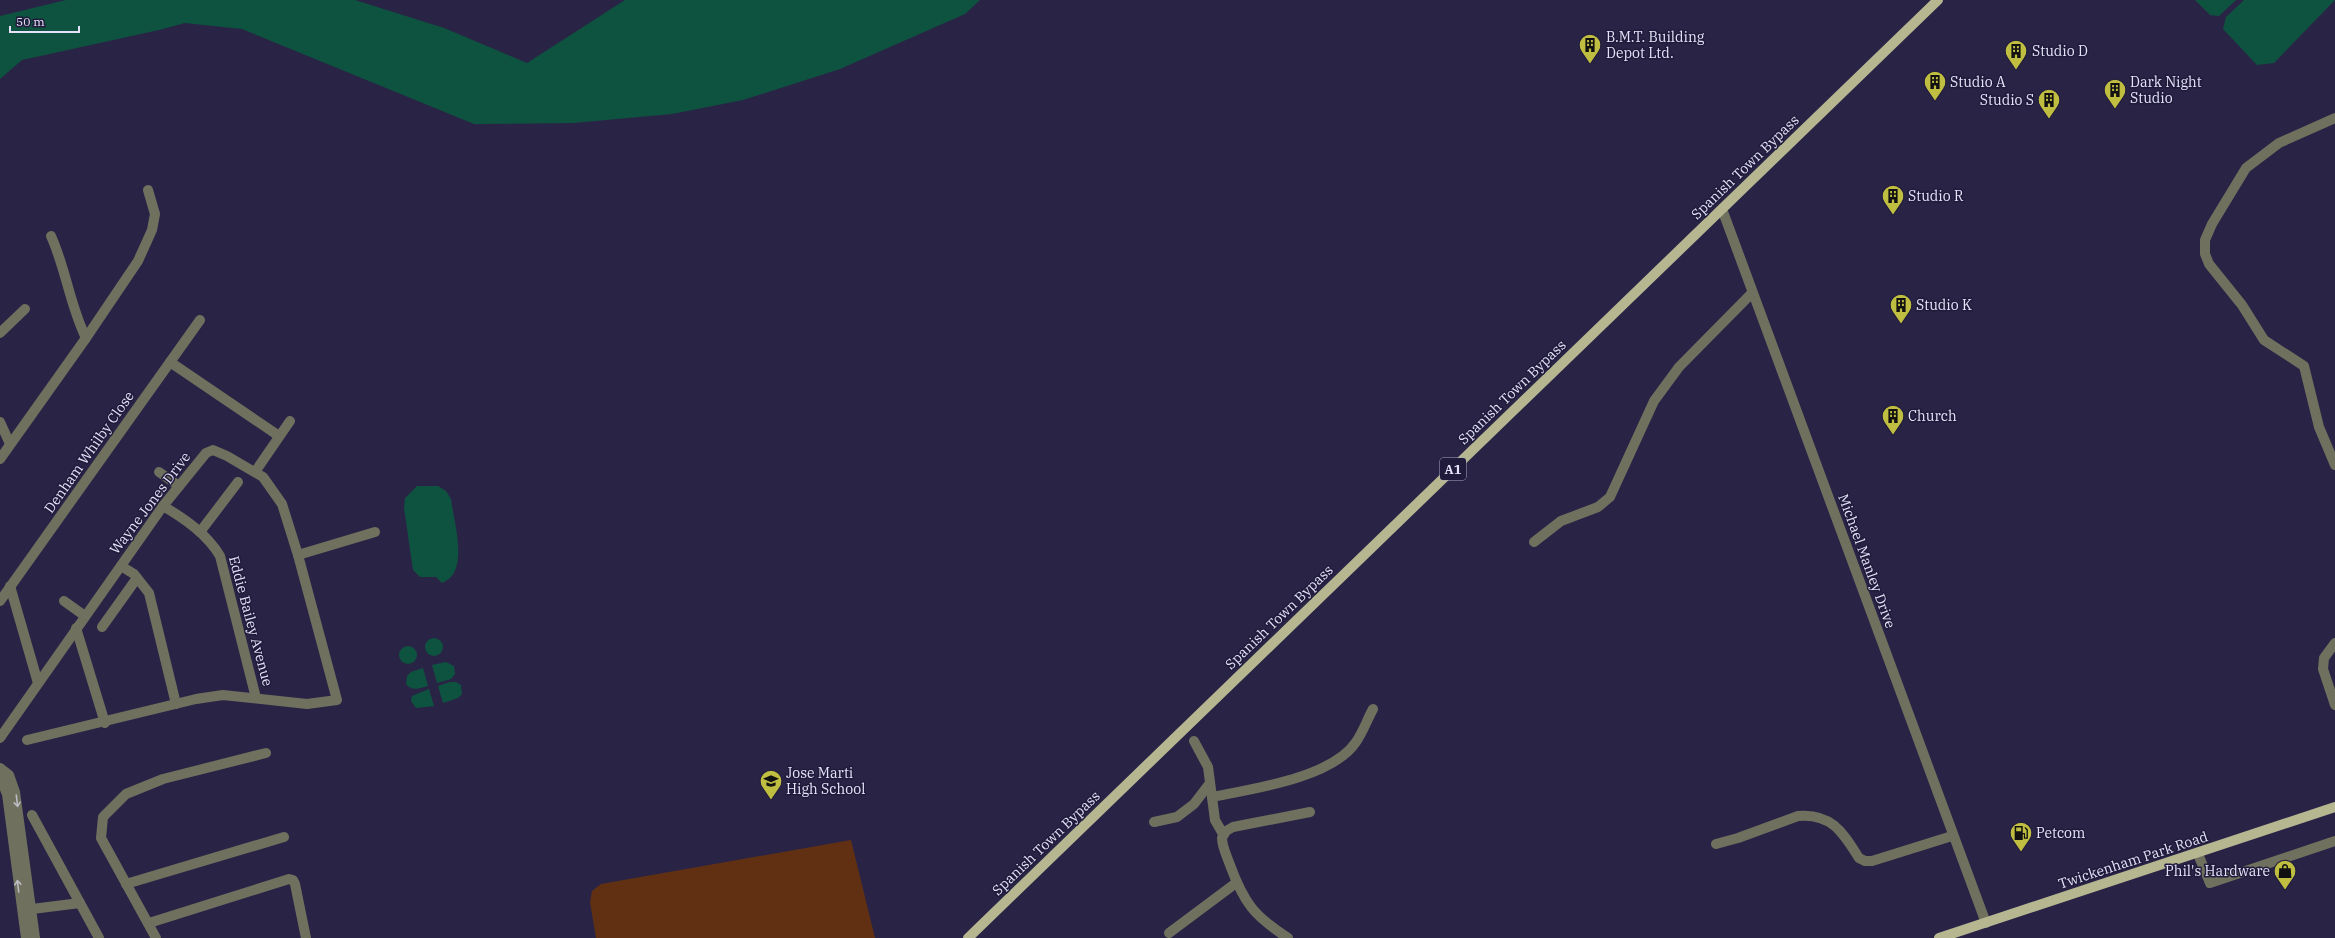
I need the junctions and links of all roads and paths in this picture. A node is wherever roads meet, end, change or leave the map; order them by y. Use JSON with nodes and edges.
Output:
{"nodes":[{"id":1,"x":1938,"y":0,"type":"edge"},
{"id":2,"x":2335,"y":118,"type":"edge"},
{"id":3,"x":148,"y":190,"type":"dead end"},
{"id":4,"x":1722,"y":209,"type":"junction"},
{"id":5,"x":50,"y":236,"type":"dead end"},
{"id":6,"x":1752,"y":293,"type":"junction"},
{"id":7,"x":25,"y":309,"type":"dead end"},
{"id":8,"x":200,"y":320,"type":"dead end"},
{"id":9,"x":0,"y":333,"type":"edge"},
{"id":10,"x":86,"y":338,"type":"junction"},
{"id":11,"x":170,"y":362,"type":"junction"},
{"id":12,"x":290,"y":420,"type":"dead end"},
{"id":13,"x":0,"y":422,"type":"edge"},
{"id":14,"x":279,"y":436,"type":"junction"},
{"id":15,"x":10,"y":444,"type":"junction"},
{"id":16,"x":0,"y":459,"type":"edge"},
{"id":17,"x":2335,"y":465,"type":"edge"},
{"id":18,"x":159,"y":472,"type":"dead end"},
{"id":19,"x":255,"y":472,"type":"junction"},
{"id":20,"x":238,"y":482,"type":"dead end"},
{"id":21,"x":179,"y":486,"type":"junction"},
{"id":22,"x":163,"y":506,"type":"junction"},
{"id":23,"x":200,"y":532,"type":"junction"},
{"id":24,"x":375,"y":532,"type":"dead end"},
{"id":25,"x":1534,"y":542,"type":"dead end"},
{"id":26,"x":298,"y":555,"type":"junction"},
{"id":27,"x":121,"y":566,"type":"junction"},
{"id":28,"x":137,"y":578,"type":"junction"},
{"id":29,"x":10,"y":586,"type":"junction"},
{"id":30,"x":0,"y":601,"type":"edge"},
{"id":31,"x":64,"y":601,"type":"dead end"},
{"id":32,"x":85,"y":616,"type":"junction"},
{"id":33,"x":102,"y":627,"type":"dead end"},
{"id":34,"x":76,"y":628,"type":"junction"},
{"id":35,"x":2335,"y":643,"type":"edge"},
{"id":36,"x":38,"y":683,"type":"junction"},
{"id":37,"x":256,"y":698,"type":"junction"},
{"id":38,"x":176,"y":704,"type":"junction"},
{"id":39,"x":2335,"y":705,"type":"edge"},
{"id":40,"x":1373,"y":709,"type":"dead end"},
{"id":41,"x":105,"y":722,"type":"junction"},
{"id":42,"x":0,"y":738,"type":"edge"},
{"id":43,"x":27,"y":740,"type":"dead end"},
{"id":44,"x":1194,"y":741,"type":"dead end"},
{"id":45,"x":266,"y":753,"type":"dead end"},
{"id":46,"x":0,"y":768,"type":"edge"},
{"id":47,"x":0,"y":777,"type":"edge"},
{"id":48,"x":1210,"y":783,"type":"junction"},
{"id":49,"x":1212,"y":797,"type":"junction"},
{"id":50,"x":2335,"y":808,"type":"edge"},
{"id":51,"x":1310,"y":812,"type":"dead end"},
{"id":52,"x":32,"y":815,"type":"dead end"},
{"id":53,"x":1154,"y":822,"type":"dead end"},
{"id":54,"x":1223,"y":834,"type":"junction"},
{"id":55,"x":1952,"y":836,"type":"junction"},
{"id":56,"x":284,"y":837,"type":"dead end"},
{"id":57,"x":2335,"y":841,"type":"edge"},
{"id":58,"x":1716,"y":844,"type":"dead end"},
{"id":59,"x":2198,"y":854,"type":"junction"},
{"id":60,"x":1236,"y":883,"type":"junction"},
{"id":61,"x":126,"y":884,"type":"junction"},
{"id":62,"x":80,"y":903,"type":"junction"},
{"id":63,"x":26,"y":910,"type":"junction"},
{"id":64,"x":149,"y":922,"type":"junction"},
{"id":65,"x":1986,"y":923,"type":"junction"},
{"id":66,"x":1169,"y":933,"type":"dead end"},
{"id":67,"x":26,"y":938,"type":"edge"},
{"id":68,"x":36,"y":938,"type":"edge"},
{"id":69,"x":99,"y":938,"type":"edge"},
{"id":70,"x":156,"y":938,"type":"edge"},
{"id":71,"x":306,"y":938,"type":"edge"},
{"id":72,"x":968,"y":938,"type":"edge"},
{"id":73,"x":1288,"y":938,"type":"edge"},
{"id":74,"x":1939,"y":938,"type":"edge"}],
"edges":[{"from":1,"to":4,"type":"main road","name":"Spanish Town Bypass","number":"A1"},
{"from":2,"to":17,"type":"street"},
{"from":3,"to":10,"type":"street"},
{"from":4,"to":6,"type":"street","name":"Michael Manley Drive"},
{"from":4,"to":72,"type":"main road","name":"Spanish Town Bypass","number":"A1"},
{"from":5,"to":10,"type":"street"},
{"from":6,"to":25,"type":"street"},
{"from":6,"to":55,"type":"street","name":"Michael Manley Drive"},
{"from":7,"to":9,"type":"street"},
{"from":8,"to":11,"type":"street","name":"Denham Whilby Close"},
{"from":10,"to":15,"type":"street"},
{"from":11,"to":14,"type":"street"},
{"from":11,"to":29,"type":"street","name":"Denham Whilby Close"},
{"from":12,"to":14,"type":"street"},
{"from":13,"to":15,"type":"street"},
{"from":14,"to":19,"type":"street"},
{"from":15,"to":16,"type":"street"},
{"from":18,"to":21,"type":"street"},
{"from":19,"to":21,"type":"street","name":"Wayne Jones Drive"},
{"from":19,"to":26,"type":"street","name":"Wayne Jones Drive"},
{"from":20,"to":23,"type":"street"},
{"from":21,"to":22,"type":"street","name":"Wayne Jones Drive"},
{"from":22,"to":23,"type":"street","name":"Eddie Bailey Avenue"},
{"from":22,"to":27,"type":"street","name":"Wayne Jones Drive"},
{"from":23,"to":37,"type":"street","name":"Eddie Bailey Avenue"},
{"from":24,"to":26,"type":"street"},
{"from":26,"to":37,"type":"street","name":"Wayne Jones Drive"},
{"from":27,"to":28,"type":"street"},
{"from":27,"to":32,"type":"street","name":"Wayne Jones Drive"},
{"from":28,"to":33,"type":"street"},
{"from":28,"to":38,"type":"street"},
{"from":29,"to":30,"type":"street","name":"Denham Whilby Close"},
{"from":29,"to":36,"type":"street"},
{"from":31,"to":32,"type":"street"},
{"from":32,"to":34,"type":"street","name":"Wayne Jones Drive"},
{"from":34,"to":36,"type":"street","name":"Wayne Jones Drive"},
{"from":34,"to":41,"type":"street"},
{"from":35,"to":39,"type":"street"},
{"from":36,"to":42,"type":"street","name":"Wayne Jones Drive"},
{"from":37,"to":38,"type":"street"},
{"from":38,"to":41,"type":"street"},
{"from":40,"to":49,"type":"street"},
{"from":41,"to":43,"type":"street"},
{"from":44,"to":48,"type":"street"},
{"from":45,"to":61,"type":"street"},
{"from":46,"to":63,"type":"street","one_way":true},
{"from":63,"to":47,"type":"street","one_way":true},
{"from":48,"to":49,"type":"street"},
{"from":48,"to":53,"type":"street"},
{"from":49,"to":54,"type":"street"},
{"from":50,"to":59,"type":"main road","name":"Twickenham Park Road"},
{"from":51,"to":54,"type":"street"},
{"from":52,"to":62,"type":"street"},
{"from":54,"to":60,"type":"street"},
{"from":55,"to":58,"type":"street"},
{"from":55,"to":65,"type":"street","name":"Michael Manley Drive"},
{"from":56,"to":61,"type":"street"},
{"from":57,"to":59,"type":"street"},
{"from":59,"to":65,"type":"main road","name":"Twickenham Park Road"},
{"from":60,"to":66,"type":"street"},
{"from":60,"to":73,"type":"street"},
{"from":61,"to":64,"type":"street"},
{"from":62,"to":63,"type":"street"},
{"from":62,"to":69,"type":"street"},
{"from":63,"to":67,"type":"street"},
{"from":63,"to":68,"type":"street"},
{"from":64,"to":70,"type":"street"},
{"from":64,"to":71,"type":"street"},
{"from":65,"to":74,"type":"main road","name":"Twickenham Park Road"}]}
